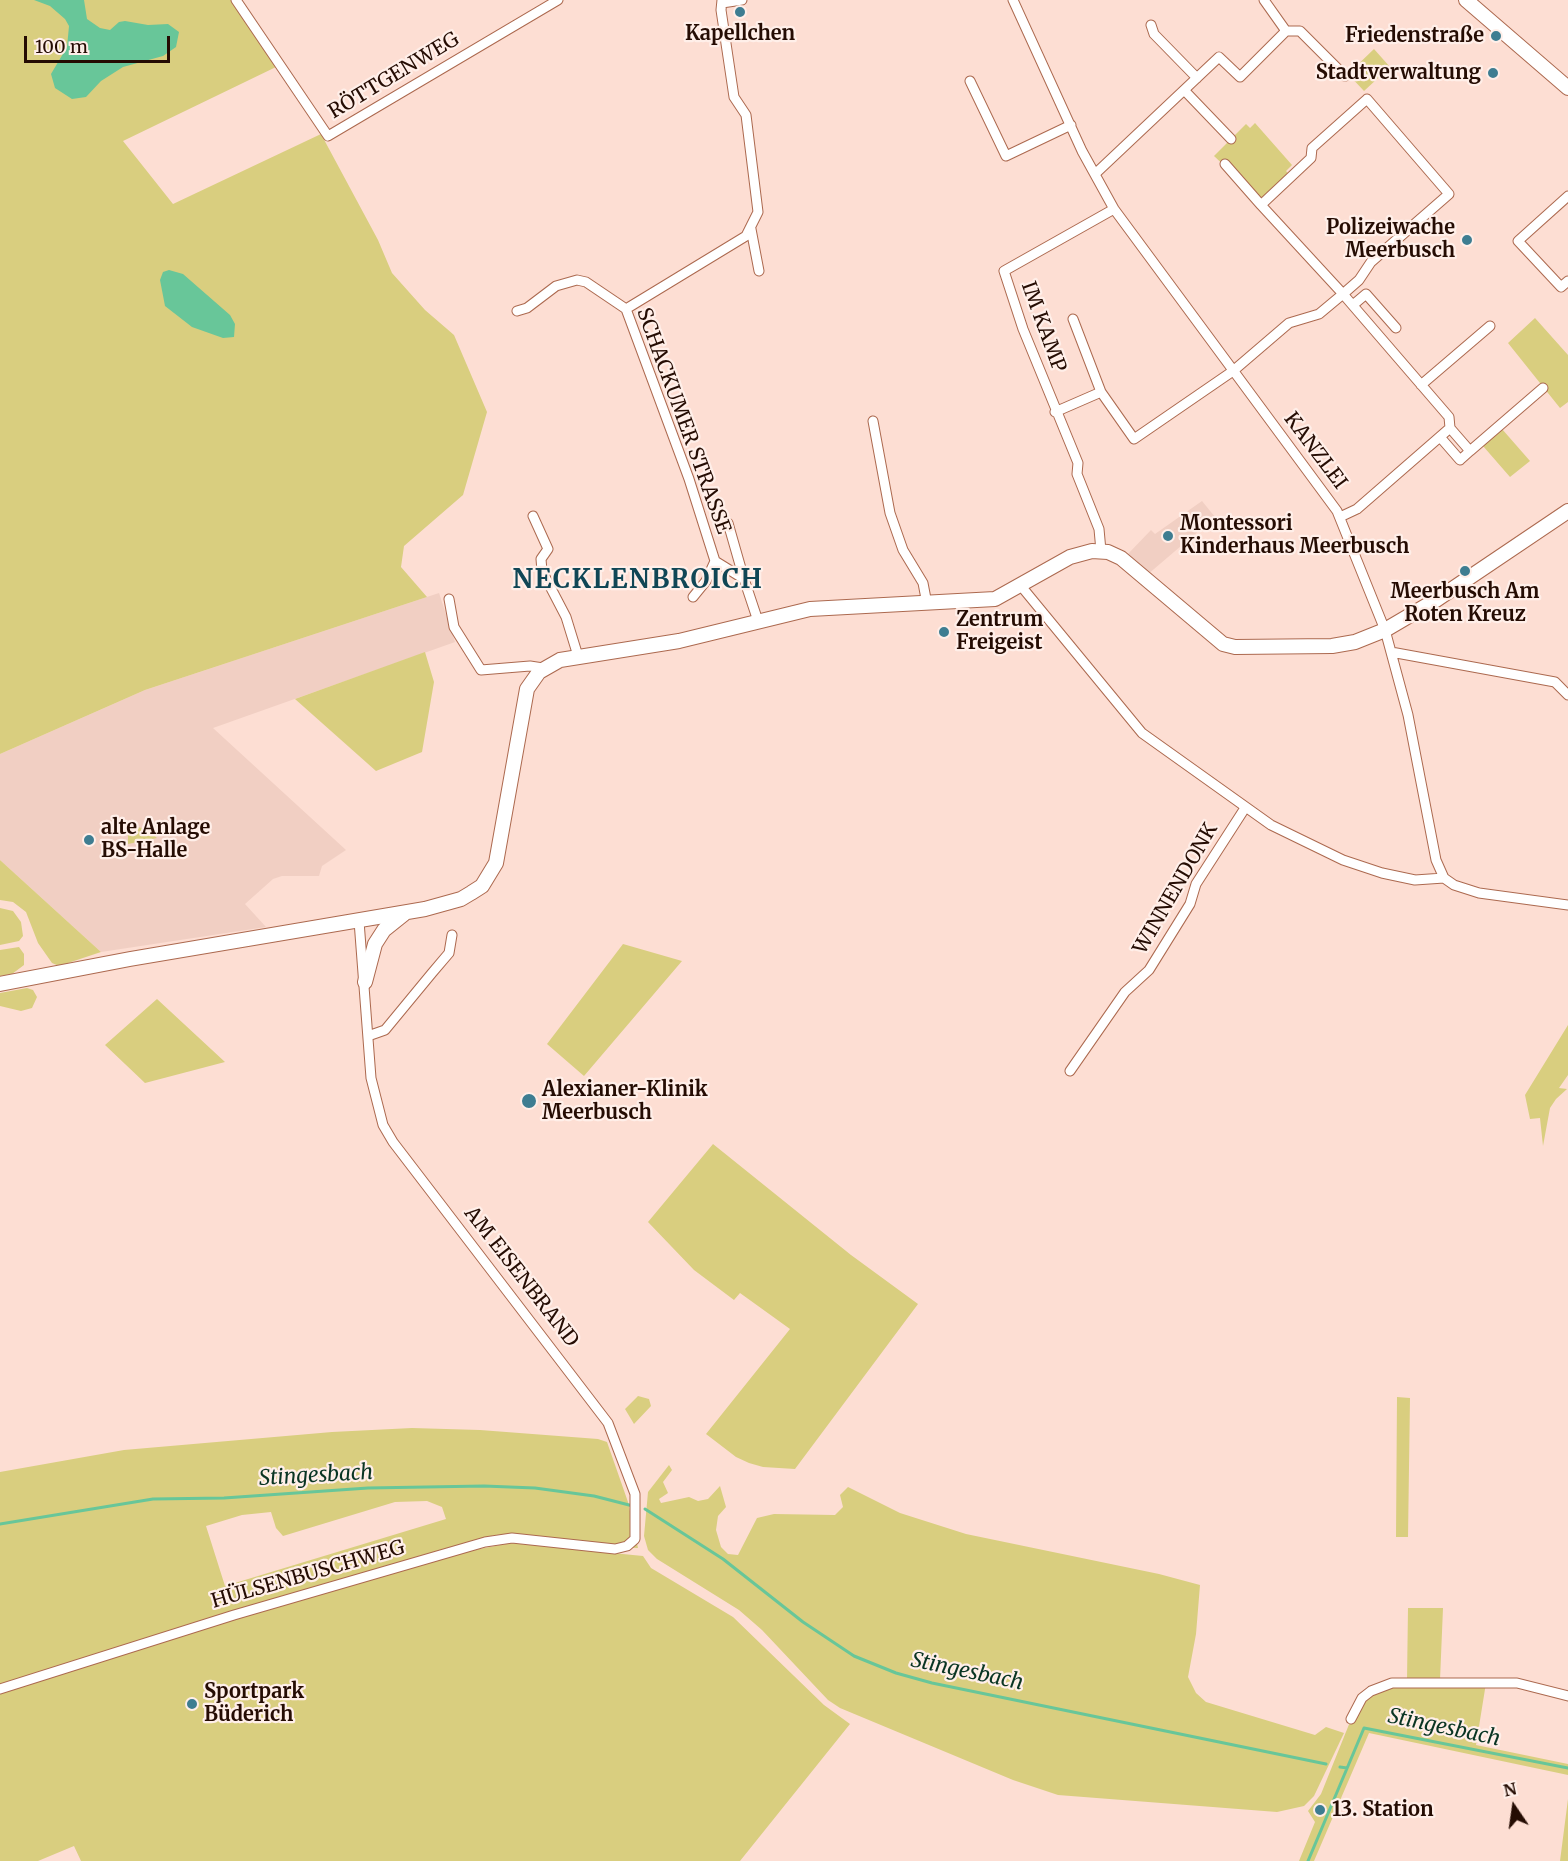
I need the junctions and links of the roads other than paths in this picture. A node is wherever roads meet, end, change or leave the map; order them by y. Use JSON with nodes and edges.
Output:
{"nodes":[{"id":1,"x":236,"y":0,"type":"edge"},
{"id":2,"x":558,"y":0,"type":"edge"},
{"id":3,"x":742,"y":0,"type":"edge"},
{"id":4,"x":1013,"y":0,"type":"edge"},
{"id":5,"x":1264,"y":0,"type":"edge"},
{"id":6,"x":1466,"y":0,"type":"edge"},
{"id":7,"x":722,"y":2,"type":"edge"},
{"id":8,"x":1151,"y":25,"type":"dead end"},
{"id":9,"x":1286,"y":31,"type":"junction"},
{"id":10,"x":1345,"y":76,"type":"dead end"},
{"id":11,"x":1197,"y":78,"type":"junction"},
{"id":12,"x":970,"y":81,"type":"dead end"},
{"id":13,"x":1568,"y":88,"type":"edge"},
{"id":14,"x":1184,"y":90,"type":"junction"},
{"id":15,"x":1071,"y":125,"type":"junction"},
{"id":16,"x":1231,"y":139,"type":"dead end"},
{"id":17,"x":1225,"y":164,"type":"dead end"},
{"id":18,"x":1095,"y":174,"type":"junction"},
{"id":19,"x":1568,"y":196,"type":"edge"},
{"id":20,"x":1261,"y":205,"type":"junction"},
{"id":21,"x":1114,"y":208,"type":"junction"},
{"id":22,"x":751,"y":229,"type":"junction"},
{"id":23,"x":759,"y":272,"type":"dead end"},
{"id":24,"x":1568,"y":281,"type":"edge"},
{"id":25,"x":1343,"y":294,"type":"junction"},
{"id":26,"x":1353,"y":305,"type":"junction"},
{"id":27,"x":626,"y":309,"type":"junction"},
{"id":28,"x":518,"y":311,"type":"dead end"},
{"id":29,"x":1073,"y":319,"type":"dead end"},
{"id":30,"x":1490,"y":326,"type":"dead end"},
{"id":31,"x":1396,"y":328,"type":"dead end"},
{"id":32,"x":1233,"y":370,"type":"junction"},
{"id":33,"x":1422,"y":385,"type":"junction"},
{"id":34,"x":1543,"y":388,"type":"dead end"},
{"id":35,"x":1101,"y":392,"type":"junction"},
{"id":36,"x":1055,"y":412,"type":"junction"},
{"id":37,"x":873,"y":421,"type":"dead end"},
{"id":38,"x":1450,"y":428,"type":"junction"},
{"id":39,"x":1440,"y":437,"type":"junction"},
{"id":40,"x":1470,"y":451,"type":"junction"},
{"id":41,"x":1568,"y":511,"type":"edge"},
{"id":42,"x":533,"y":516,"type":"dead end"},
{"id":43,"x":1340,"y":518,"type":"junction"},
{"id":44,"x":728,"y":523,"type":"dead end"},
{"id":45,"x":1101,"y":551,"type":"junction"},
{"id":46,"x":714,"y":561,"type":"junction"},
{"id":47,"x":744,"y":579,"type":"junction"},
{"id":48,"x":1021,"y":586,"type":"junction"},
{"id":49,"x":693,"y":597,"type":"dead end"},
{"id":50,"x":449,"y":599,"type":"dead end"},
{"id":51,"x":927,"y":604,"type":"junction"},
{"id":52,"x":758,"y":621,"type":"junction"},
{"id":53,"x":1385,"y":630,"type":"junction"},
{"id":54,"x":1391,"y":652,"type":"junction"},
{"id":55,"x":578,"y":656,"type":"junction"},
{"id":56,"x":543,"y":668,"type":"junction"},
{"id":57,"x":1568,"y":695,"type":"edge"},
{"id":58,"x":1245,"y":808,"type":"junction"},
{"id":59,"x":1444,"y":878,"type":"junction"},
{"id":60,"x":1568,"y":905,"type":"edge"},
{"id":61,"x":405,"y":913,"type":"junction"},
{"id":62,"x":358,"y":921,"type":"junction"},
{"id":63,"x":452,"y":935,"type":"dead end"},
{"id":64,"x":365,"y":982,"type":"junction"},
{"id":65,"x":0,"y":984,"type":"edge"},
{"id":66,"x":368,"y":1036,"type":"junction"},
{"id":67,"x":1070,"y":1071,"type":"dead end"},
{"id":68,"x":631,"y":1544,"type":"joint"},
{"id":69,"x":0,"y":1689,"type":"edge"},
{"id":70,"x":1568,"y":1696,"type":"edge"},
{"id":71,"x":1351,"y":1719,"type":"dead end"}],
"edges":[{"from":1,"to":2,"type":"street","name":"RÖTTGENWEG"},
{"from":3,"to":7,"type":"street"},
{"from":4,"to":15,"type":"street","name":"KANZLEI"},
{"from":5,"to":9,"type":"street"},
{"from":6,"to":13,"type":"main road"},
{"from":7,"to":22,"type":"street"},
{"from":8,"to":11,"type":"street"},
{"from":9,"to":10,"type":"street"},
{"from":9,"to":11,"type":"street"},
{"from":11,"to":14,"type":"street"},
{"from":12,"to":15,"type":"street"},
{"from":14,"to":16,"type":"street"},
{"from":14,"to":18,"type":"street"},
{"from":15,"to":18,"type":"street","name":"KANZLEI"},
{"from":17,"to":20,"type":"street"},
{"from":18,"to":21,"type":"street","name":"KANZLEI"},
{"from":19,"to":24,"type":"street"},
{"from":20,"to":25,"type":"street"},
{"from":20,"to":25,"type":"street"},
{"from":21,"to":32,"type":"street","name":"KANZLEI"},
{"from":21,"to":36,"type":"street","name":"IM KAMP"},
{"from":22,"to":23,"type":"street"},
{"from":22,"to":27,"type":"street"},
{"from":25,"to":26,"type":"street"},
{"from":25,"to":32,"type":"street"},
{"from":26,"to":31,"type":"street"},
{"from":26,"to":33,"type":"street"},
{"from":27,"to":28,"type":"street","name":"SCHACKUMER STRASSE"},
{"from":27,"to":46,"type":"street","name":"SCHACKUMER STRASSE"},
{"from":29,"to":35,"type":"street","name":"IM KAMP"},
{"from":30,"to":33,"type":"street"},
{"from":32,"to":35,"type":"street","name":"IM KAMP"},
{"from":32,"to":43,"type":"street","name":"KANZLEI"},
{"from":33,"to":38,"type":"street"},
{"from":34,"to":40,"type":"street"},
{"from":35,"to":36,"type":"street"},
{"from":36,"to":45,"type":"street","name":"IM KAMP"},
{"from":37,"to":51,"type":"street"},
{"from":38,"to":39,"type":"street"},
{"from":38,"to":40,"type":"street"},
{"from":39,"to":40,"type":"street"},
{"from":39,"to":43,"type":"street"},
{"from":41,"to":53,"type":"main road"},
{"from":42,"to":55,"type":"street"},
{"from":43,"to":53,"type":"street","name":"KANZLEI"},
{"from":44,"to":47,"type":"street","name":"SCHACKUMER STRASSE"},
{"from":45,"to":48,"type":"main road"},
{"from":45,"to":53,"type":"main road"},
{"from":46,"to":47,"type":"street","name":"SCHACKUMER STRASSE"},
{"from":46,"to":49,"type":"street","name":"SCHACKUMER STRASSE"},
{"from":47,"to":52,"type":"street","name":"SCHACKUMER STRASSE"},
{"from":48,"to":51,"type":"main road"},
{"from":48,"to":58,"type":"street"},
{"from":50,"to":56,"type":"street"},
{"from":51,"to":52,"type":"main road"},
{"from":52,"to":55,"type":"main road"},
{"from":53,"to":54,"type":"street","name":"KANZLEI"},
{"from":54,"to":57,"type":"street"},
{"from":54,"to":59,"type":"street","name":"KANZLEI"},
{"from":55,"to":56,"type":"main road"},
{"from":56,"to":61,"type":"main road"},
{"from":58,"to":59,"type":"street"},
{"from":58,"to":67,"type":"street","name":"WINNENDONK"},
{"from":59,"to":60,"type":"street"},
{"from":61,"to":62,"type":"main road"},
{"from":61,"to":64,"type":"main road"},
{"from":62,"to":64,"type":"street","name":"AM EISENBRAND"},
{"from":62,"to":65,"type":"main road"},
{"from":63,"to":66,"type":"street"},
{"from":64,"to":66,"type":"street","name":"AM EISENBRAND"},
{"from":66,"to":68,"type":"street","name":"AM EISENBRAND"},
{"from":68,"to":69,"type":"street","name":"HÜLSENBUSCHWEG"},
{"from":70,"to":71,"type":"street"}]}
